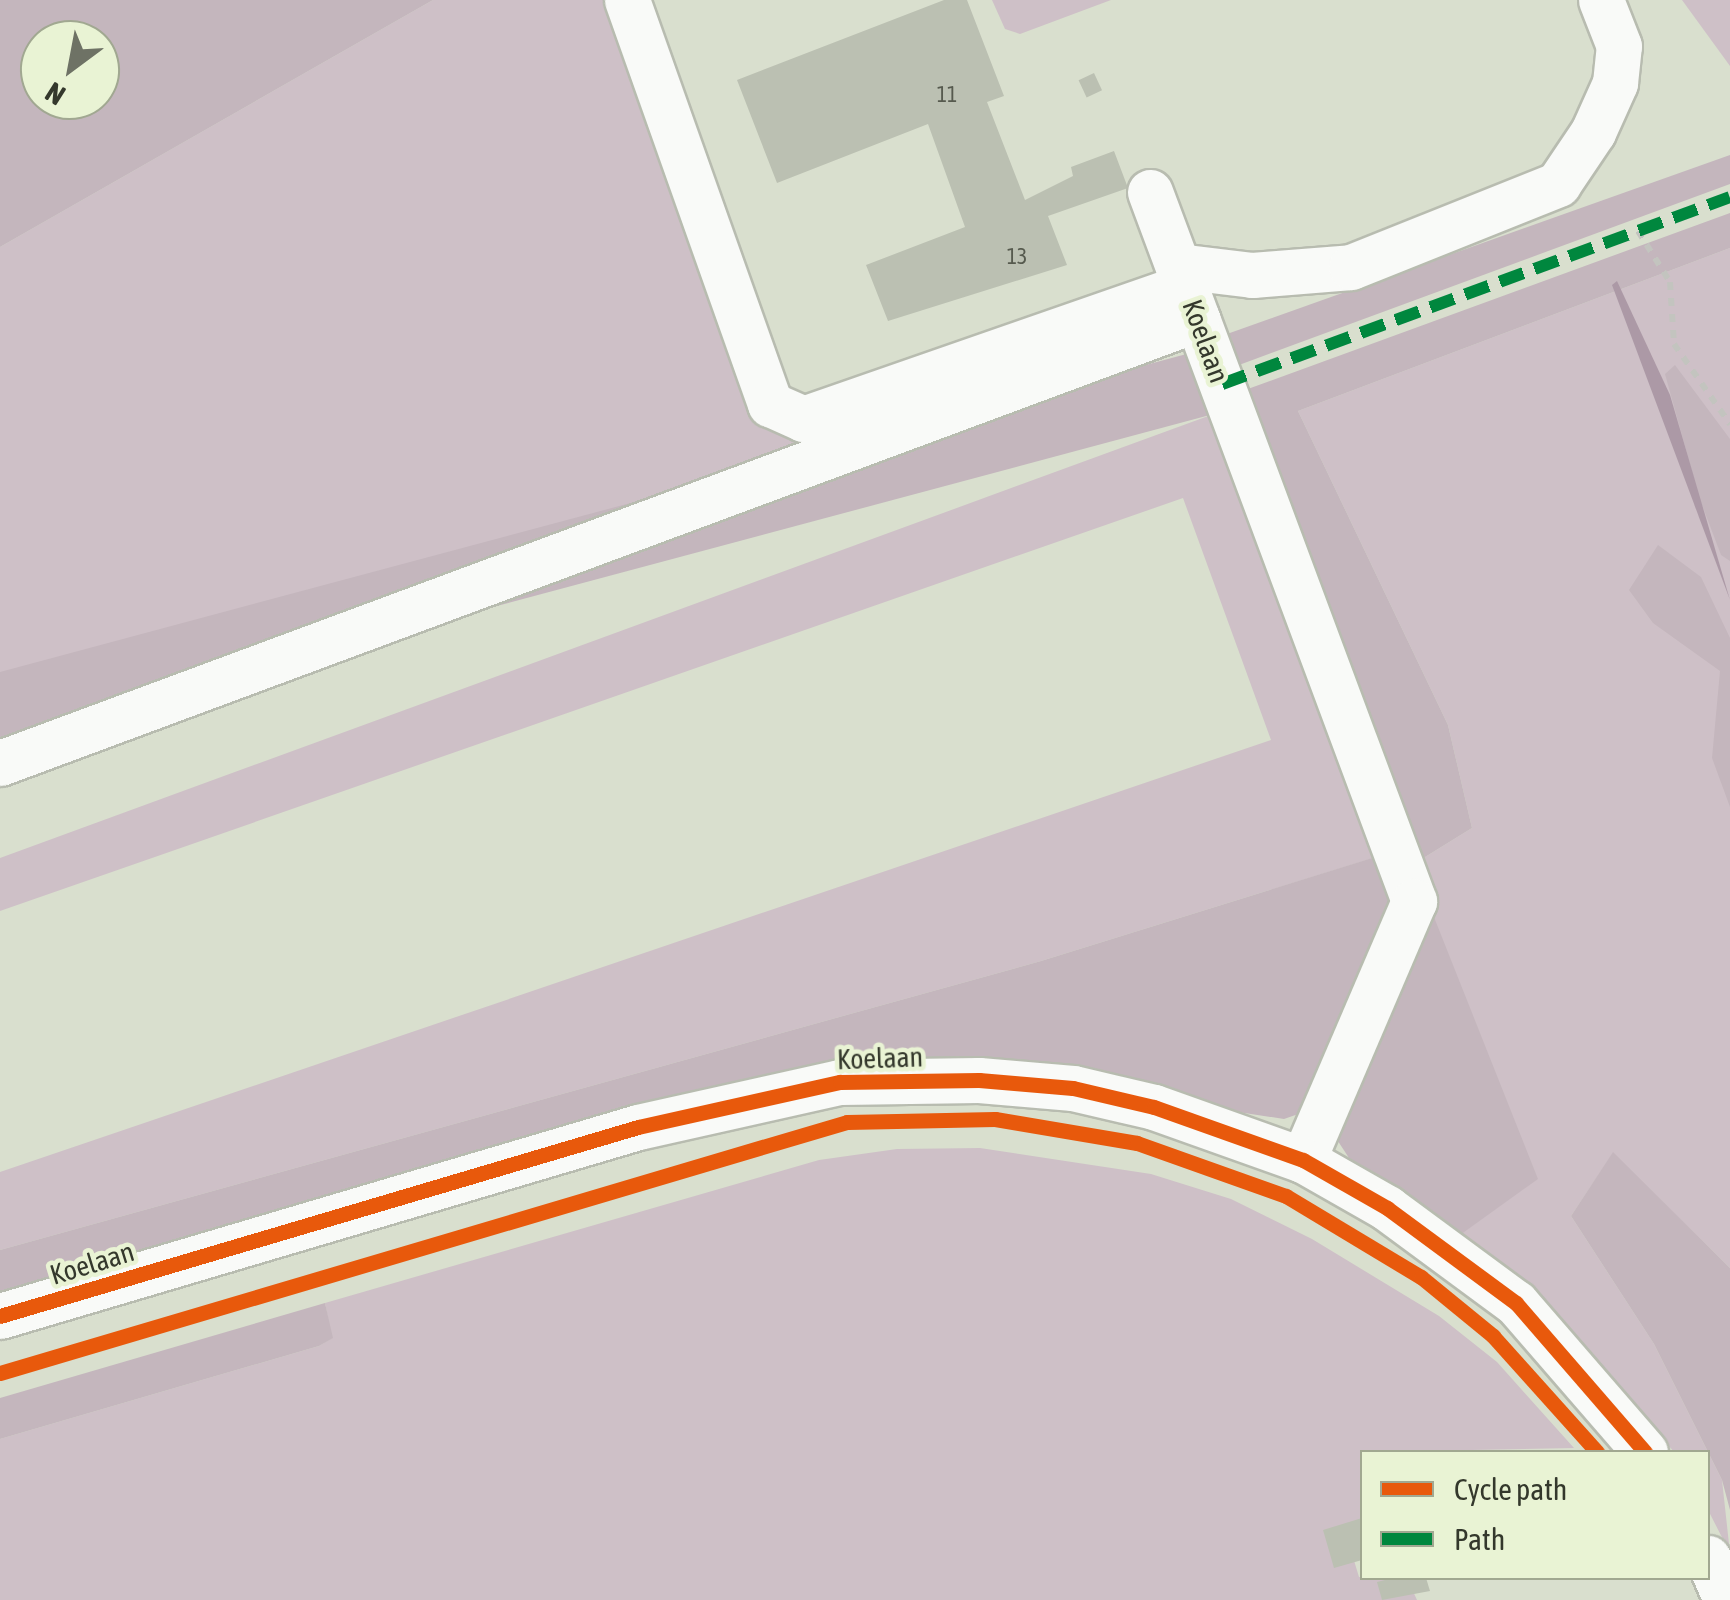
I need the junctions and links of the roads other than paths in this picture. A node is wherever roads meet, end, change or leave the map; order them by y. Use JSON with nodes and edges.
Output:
{"nodes":[{"id":1,"x":628,"y":0,"type":"edge"},
{"id":2,"x":1601,"y":0,"type":"edge"},
{"id":3,"x":1150,"y":192,"type":"dead end"},
{"id":4,"x":1187,"y":290,"type":"junction"},
{"id":5,"x":0,"y":763,"type":"edge"},
{"id":6,"x":1303,"y":1160,"type":"junction"},
{"id":7,"x":0,"y":1316,"type":"edge"},
{"id":8,"x":1635,"y":1438,"type":"edge"},
{"id":9,"x":1710,"y":1563,"type":"edge"},
{"id":10,"x":1726,"y":1600,"type":"edge"}],
"edges":[{"from":1,"to":4,"type":"street"},
{"from":2,"to":4,"type":"street"},
{"from":3,"to":4,"type":"street","name":"Koelaan"},
{"from":4,"to":5,"type":"street"},
{"from":4,"to":6,"type":"street","name":"Koelaan"},
{"from":6,"to":7,"type":"street","name":"Koelaan"},
{"from":6,"to":8,"type":"street","name":"Koelaan"},
{"from":9,"to":10,"type":"street"}]}
